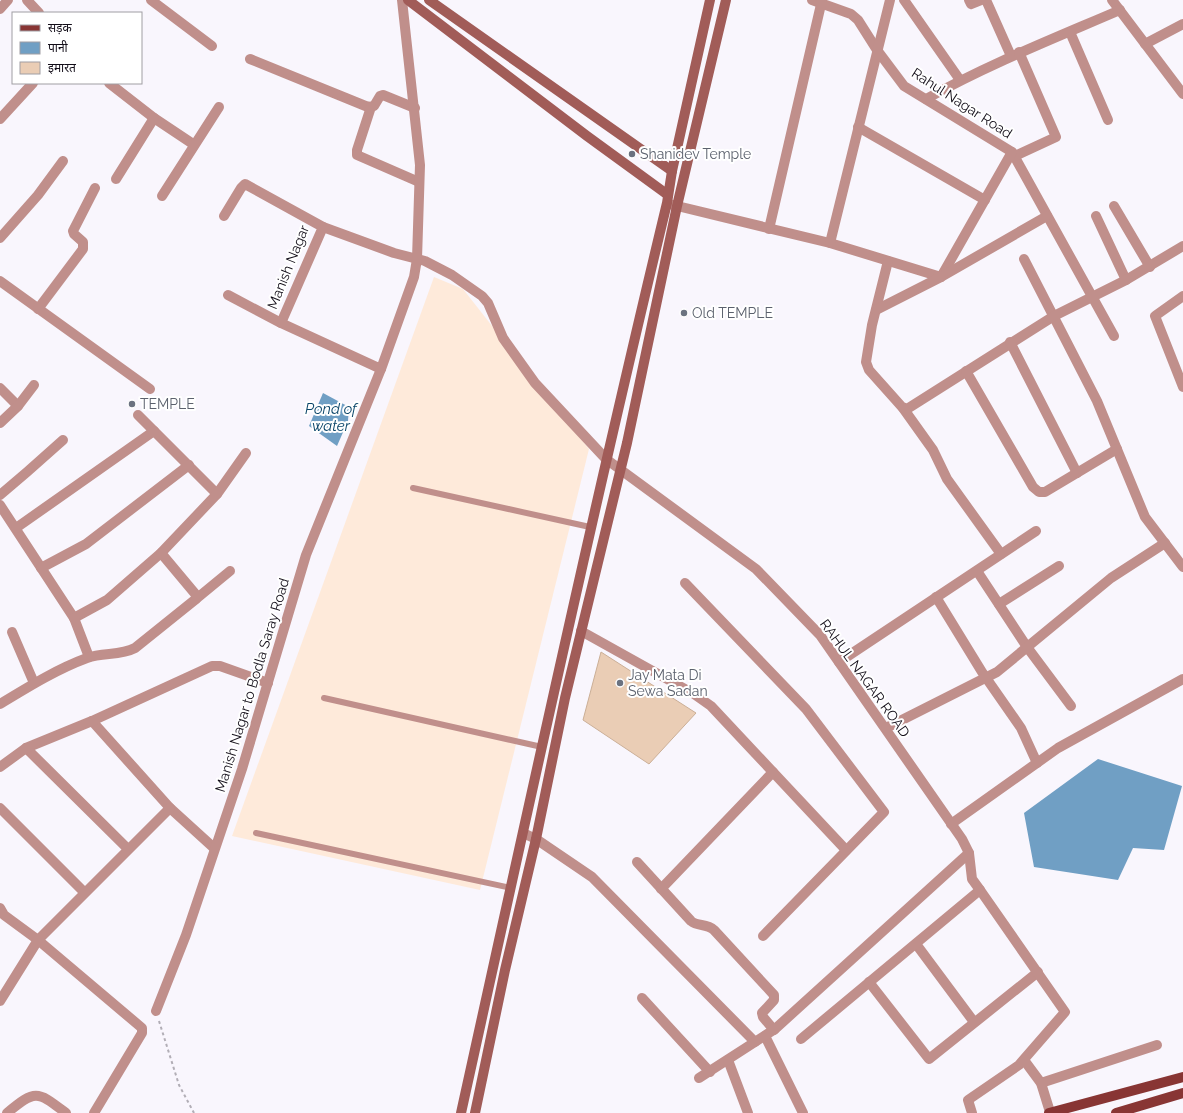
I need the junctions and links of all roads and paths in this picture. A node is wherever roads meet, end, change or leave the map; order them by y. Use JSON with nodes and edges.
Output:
{"nodes":[{"id":1,"x":8,"y":0,"type":"edge"},
{"id":2,"x":27,"y":0,"type":"edge"},
{"id":3,"x":151,"y":0,"type":"edge"},
{"id":4,"x":402,"y":0,"type":"edge"},
{"id":5,"x":408,"y":0,"type":"edge"},
{"id":6,"x":429,"y":0,"type":"edge"},
{"id":7,"x":710,"y":0,"type":"edge"},
{"id":8,"x":726,"y":0,"type":"edge"},
{"id":9,"x":890,"y":0,"type":"edge"},
{"id":10,"x":904,"y":0,"type":"edge"},
{"id":11,"x":969,"y":0,"type":"edge"},
{"id":12,"x":981,"y":0,"type":"edge"},
{"id":13,"x":986,"y":0,"type":"edge"},
{"id":14,"x":1112,"y":0,"type":"edge"},
{"id":15,"x":818,"y":1,"type":"edge"},
{"id":16,"x":0,"y":9,"type":"edge"},
{"id":17,"x":1120,"y":10,"type":"junction"},
{"id":18,"x":38,"y":12,"type":"edge"},
{"id":19,"x":1183,"y":24,"type":"edge"},
{"id":20,"x":1070,"y":32,"type":"junction"},
{"id":21,"x":1145,"y":44,"type":"junction"},
{"id":22,"x":212,"y":46,"type":"dead end"},
{"id":23,"x":877,"y":50,"type":"junction"},
{"id":24,"x":1015,"y":54,"type":"junction"},
{"id":25,"x":250,"y":59,"type":"dead end"},
{"id":26,"x":960,"y":80,"type":"junction"},
{"id":27,"x":32,"y":84,"type":"edge"},
{"id":28,"x":110,"y":84,"type":"edge"},
{"id":29,"x":1183,"y":94,"type":"edge"},
{"id":30,"x":926,"y":99,"type":"junction"},
{"id":31,"x":219,"y":107,"type":"dead end"},
{"id":32,"x":371,"y":107,"type":"junction"},
{"id":33,"x":415,"y":108,"type":"junction"},
{"id":34,"x":154,"y":118,"type":"junction"},
{"id":35,"x":0,"y":119,"type":"edge"},
{"id":36,"x":1108,"y":120,"type":"dead end"},
{"id":37,"x":858,"y":127,"type":"junction"},
{"id":38,"x":193,"y":144,"type":"junction"},
{"id":39,"x":1014,"y":154,"type":"junction"},
{"id":40,"x":62,"y":161,"type":"dead end"},
{"id":41,"x":672,"y":171,"type":"junction"},
{"id":42,"x":116,"y":179,"type":"dead end"},
{"id":43,"x":419,"y":182,"type":"junction"},
{"id":44,"x":95,"y":188,"type":"dead end"},
{"id":45,"x":162,"y":196,"type":"dead end"},
{"id":46,"x":985,"y":200,"type":"junction"},
{"id":47,"x":671,"y":201,"type":"junction"},
{"id":48,"x":1114,"y":206,"type":"dead end"},
{"id":49,"x":224,"y":216,"type":"dead end"},
{"id":50,"x":1047,"y":216,"type":"junction"},
{"id":51,"x":1096,"y":216,"type":"dead end"},
{"id":52,"x":323,"y":228,"type":"junction"},
{"id":53,"x":769,"y":229,"type":"junction"},
{"id":54,"x":0,"y":238,"type":"edge"},
{"id":55,"x":830,"y":243,"type":"junction"},
{"id":56,"x":1183,"y":246,"type":"edge"},
{"id":57,"x":1024,"y":259,"type":"dead end"},
{"id":58,"x":421,"y":260,"type":"junction"},
{"id":59,"x":888,"y":261,"type":"junction"},
{"id":60,"x":1150,"y":267,"type":"junction"},
{"id":61,"x":940,"y":277,"type":"junction"},
{"id":62,"x":1126,"y":280,"type":"junction"},
{"id":63,"x":1,"y":283,"type":"edge"},
{"id":64,"x":228,"y":295,"type":"dead end"},
{"id":65,"x":1091,"y":296,"type":"junction"},
{"id":66,"x":1183,"y":296,"type":"edge"},
{"id":67,"x":38,"y":308,"type":"junction"},
{"id":68,"x":876,"y":310,"type":"junction"},
{"id":69,"x":1054,"y":316,"type":"junction"},
{"id":70,"x":281,"y":323,"type":"junction"},
{"id":71,"x":1114,"y":336,"type":"dead end"},
{"id":72,"x":1010,"y":342,"type":"junction"},
{"id":73,"x":1179,"y":362,"type":"edge"},
{"id":74,"x":381,"y":369,"type":"junction"},
{"id":75,"x":966,"y":371,"type":"junction"},
{"id":76,"x":34,"y":385,"type":"dead end"},
{"id":77,"x":1183,"y":387,"type":"edge"},
{"id":78,"x":0,"y":388,"type":"edge"},
{"id":79,"x":150,"y":389,"type":"dead end"},
{"id":80,"x":18,"y":406,"type":"junction"},
{"id":81,"x":903,"y":408,"type":"junction"},
{"id":82,"x":138,"y":415,"type":"dead end"},
{"id":83,"x":0,"y":423,"type":"edge"},
{"id":84,"x":154,"y":431,"type":"junction"},
{"id":85,"x":62,"y":440,"type":"dead end"},
{"id":86,"x":1117,"y":449,"type":"junction"},
{"id":87,"x":246,"y":453,"type":"dead end"},
{"id":88,"x":606,"y":459,"type":"junction"},
{"id":89,"x":189,"y":465,"type":"junction"},
{"id":90,"x":621,"y":468,"type":"junction"},
{"id":91,"x":1077,"y":473,"type":"junction"},
{"id":92,"x":413,"y":488,"type":"dead end"},
{"id":93,"x":217,"y":494,"type":"junction"},
{"id":94,"x":0,"y":495,"type":"edge"},
{"id":95,"x":0,"y":505,"type":"edge"},
{"id":96,"x":590,"y":527,"type":"junction"},
{"id":97,"x":16,"y":528,"type":"junction"},
{"id":98,"x":1036,"y":531,"type":"dead end"},
{"id":99,"x":1165,"y":543,"type":"junction"},
{"id":100,"x":161,"y":553,"type":"junction"},
{"id":101,"x":1001,"y":554,"type":"junction"},
{"id":102,"x":1059,"y":566,"type":"dead end"},
{"id":103,"x":1183,"y":567,"type":"edge"},
{"id":104,"x":41,"y":568,"type":"junction"},
{"id":105,"x":230,"y":571,"type":"dead end"},
{"id":106,"x":977,"y":571,"type":"junction"},
{"id":107,"x":685,"y":582,"type":"dead end"},
{"id":108,"x":936,"y":597,"type":"junction"},
{"id":109,"x":196,"y":599,"type":"junction"},
{"id":110,"x":999,"y":604,"type":"junction"},
{"id":111,"x":74,"y":618,"type":"junction"},
{"id":112,"x":12,"y":632,"type":"dead end"},
{"id":113,"x":581,"y":632,"type":"junction"},
{"id":114,"x":1027,"y":647,"type":"junction"},
{"id":115,"x":89,"y":657,"type":"junction"},
{"id":116,"x":839,"y":662,"type":"junction"},
{"id":117,"x":986,"y":678,"type":"junction"},
{"id":118,"x":1183,"y":679,"type":"edge"},
{"id":119,"x":34,"y":682,"type":"junction"},
{"id":120,"x":268,"y":684,"type":"junction"},
{"id":121,"x":324,"y":698,"type":"dead end"},
{"id":122,"x":0,"y":704,"type":"edge"},
{"id":123,"x":1071,"y":706,"type":"dead end"},
{"id":124,"x":92,"y":722,"type":"junction"},
{"id":125,"x":886,"y":728,"type":"junction"},
{"id":126,"x":542,"y":747,"type":"junction"},
{"id":127,"x":26,"y":748,"type":"junction"},
{"id":128,"x":1037,"y":763,"type":"junction"},
{"id":129,"x":0,"y":767,"type":"edge"},
{"id":130,"x":773,"y":772,"type":"junction"},
{"id":131,"x":0,"y":808,"type":"edge"},
{"id":132,"x":170,"y":808,"type":"junction"},
{"id":133,"x":951,"y":824,"type":"junction"},
{"id":134,"x":256,"y":833,"type":"dead end"},
{"id":135,"x":523,"y":833,"type":"junction"},
{"id":136,"x":536,"y":839,"type":"junction"},
{"id":137,"x":214,"y":848,"type":"junction"},
{"id":138,"x":128,"y":850,"type":"junction"},
{"id":139,"x":846,"y":850,"type":"junction"},
{"id":140,"x":969,"y":853,"type":"junction"},
{"id":141,"x":637,"y":862,"type":"dead end"},
{"id":142,"x":511,"y":888,"type":"junction"},
{"id":143,"x":661,"y":889,"type":"junction"},
{"id":144,"x":980,"y":890,"type":"junction"},
{"id":145,"x":84,"y":892,"type":"junction"},
{"id":146,"x":0,"y":908,"type":"edge"},
{"id":147,"x":763,"y":936,"type":"dead end"},
{"id":148,"x":38,"y":940,"type":"junction"},
{"id":149,"x":916,"y":944,"type":"junction"},
{"id":150,"x":1038,"y":972,"type":"junction"},
{"id":151,"x":869,"y":982,"type":"junction"},
{"id":152,"x":642,"y":998,"type":"dead end"},
{"id":153,"x":0,"y":1001,"type":"edge"},
{"id":154,"x":156,"y":1011,"type":"joint"},
{"id":155,"x":974,"y":1022,"type":"junction"},
{"id":156,"x":769,"y":1033,"type":"junction"},
{"id":157,"x":801,"y":1039,"type":"dead end"},
{"id":158,"x":755,"y":1042,"type":"junction"},
{"id":159,"x":1158,"y":1045,"type":"dead end"},
{"id":160,"x":728,"y":1060,"type":"junction"},
{"id":161,"x":1024,"y":1060,"type":"junction"},
{"id":162,"x":710,"y":1072,"type":"junction"},
{"id":163,"x":1183,"y":1077,"type":"edge"},
{"id":164,"x":699,"y":1078,"type":"dead end"},
{"id":165,"x":1041,"y":1083,"type":"junction"},
{"id":166,"x":1183,"y":1093,"type":"edge"},
{"id":167,"x":8,"y":1113,"type":"edge"},
{"id":168,"x":66,"y":1113,"type":"edge"},
{"id":169,"x":94,"y":1113,"type":"edge"},
{"id":170,"x":194,"y":1113,"type":"edge"},
{"id":171,"x":461,"y":1113,"type":"edge"},
{"id":172,"x":475,"y":1113,"type":"edge"},
{"id":173,"x":748,"y":1113,"type":"edge"},
{"id":174,"x":803,"y":1113,"type":"edge"},
{"id":175,"x":972,"y":1113,"type":"edge"},
{"id":176,"x":1050,"y":1113,"type":"edge"},
{"id":177,"x":1116,"y":1113,"type":"edge"}],
"edges":[{"from":1,"to":16,"type":"street"},
{"from":2,"to":18,"type":"street"},
{"from":3,"to":22,"type":"street"},
{"from":4,"to":33,"type":"street","name":"Manish Nagar to Bodla Saray Road"},
{"from":5,"to":47,"type":"main road"},
{"from":6,"to":41,"type":"main road"},
{"from":7,"to":41,"type":"main road"},
{"from":8,"to":47,"type":"main road"},
{"from":9,"to":23,"type":"street"},
{"from":10,"to":26,"type":"street"},
{"from":11,"to":12,"type":"street"},
{"from":13,"to":24,"type":"street"},
{"from":14,"to":17,"type":"street"},
{"from":15,"to":23,"type":"street","name":"Rahul Nagar Road"},
{"from":15,"to":53,"type":"street"},
{"from":17,"to":20,"type":"street"},
{"from":17,"to":21,"type":"street"},
{"from":19,"to":21,"type":"street"},
{"from":20,"to":24,"type":"street"},
{"from":20,"to":36,"type":"street"},
{"from":21,"to":29,"type":"street"},
{"from":23,"to":30,"type":"street","name":"Rahul Nagar Road"},
{"from":23,"to":37,"type":"street"},
{"from":24,"to":26,"type":"street"},
{"from":24,"to":39,"type":"street"},
{"from":25,"to":32,"type":"street"},
{"from":26,"to":30,"type":"street"},
{"from":27,"to":35,"type":"street"},
{"from":28,"to":34,"type":"street"},
{"from":30,"to":39,"type":"street","name":"Rahul Nagar Road"},
{"from":31,"to":38,"type":"street"},
{"from":32,"to":33,"type":"street"},
{"from":32,"to":43,"type":"street"},
{"from":33,"to":43,"type":"street","name":"Manish Nagar to Bodla Saray Road"},
{"from":34,"to":38,"type":"street"},
{"from":34,"to":42,"type":"street"},
{"from":37,"to":46,"type":"street"},
{"from":37,"to":55,"type":"street"},
{"from":38,"to":45,"type":"street"},
{"from":39,"to":46,"type":"street"},
{"from":39,"to":50,"type":"street","name":"Rahul Nagar Road"},
{"from":40,"to":54,"type":"street"},
{"from":41,"to":47,"type":"main road"},
{"from":43,"to":58,"type":"street","name":"Manish Nagar to Bodla Saray Road"},
{"from":44,"to":67,"type":"street"},
{"from":46,"to":61,"type":"street"},
{"from":47,"to":53,"type":"street"},
{"from":47,"to":88,"type":"main road"},
{"from":47,"to":90,"type":"main road"},
{"from":48,"to":60,"type":"street"},
{"from":49,"to":52,"type":"street","name":"Manish Nagar"},
{"from":50,"to":61,"type":"street"},
{"from":50,"to":65,"type":"street","name":"Rahul Nagar Road"},
{"from":51,"to":62,"type":"street"},
{"from":52,"to":58,"type":"street","name":"RAHUL NAGAR ROAD"},
{"from":52,"to":70,"type":"street","name":"Manish Nagar"},
{"from":53,"to":55,"type":"street"},
{"from":55,"to":59,"type":"street"},
{"from":56,"to":60,"type":"street"},
{"from":57,"to":69,"type":"street"},
{"from":58,"to":74,"type":"street","name":"Manish Nagar to Bodla Saray Road"},
{"from":58,"to":88,"type":"street","name":"RAHUL NAGAR ROAD"},
{"from":59,"to":61,"type":"street"},
{"from":59,"to":68,"type":"street"},
{"from":60,"to":62,"type":"street"},
{"from":61,"to":68,"type":"street"},
{"from":62,"to":65,"type":"street"},
{"from":63,"to":67,"type":"street"},
{"from":64,"to":70,"type":"street"},
{"from":65,"to":69,"type":"street"},
{"from":65,"to":71,"type":"street","name":"Rahul Nagar Road"},
{"from":66,"to":73,"type":"street"},
{"from":67,"to":79,"type":"street"},
{"from":68,"to":81,"type":"street"},
{"from":69,"to":72,"type":"street"},
{"from":69,"to":86,"type":"street"},
{"from":70,"to":74,"type":"street"},
{"from":72,"to":75,"type":"street"},
{"from":72,"to":91,"type":"street"},
{"from":73,"to":77,"type":"street"},
{"from":74,"to":120,"type":"street","name":"Manish Nagar to Bodla Saray Road"},
{"from":75,"to":81,"type":"street"},
{"from":75,"to":91,"type":"street"},
{"from":76,"to":80,"type":"street"},
{"from":78,"to":80,"type":"street"},
{"from":80,"to":83,"type":"street"},
{"from":81,"to":101,"type":"street"},
{"from":82,"to":84,"type":"street"},
{"from":84,"to":89,"type":"street"},
{"from":84,"to":97,"type":"street"},
{"from":85,"to":94,"type":"street"},
{"from":86,"to":91,"type":"street"},
{"from":86,"to":99,"type":"street"},
{"from":87,"to":93,"type":"street"},
{"from":88,"to":90,"type":"street","name":"RAHUL NAGAR ROAD"},
{"from":88,"to":96,"type":"main road"},
{"from":89,"to":93,"type":"street"},
{"from":89,"to":104,"type":"street"},
{"from":90,"to":113,"type":"main road"},
{"from":90,"to":116,"type":"street","name":"RAHUL NAGAR ROAD"},
{"from":92,"to":96,"type":"lane"},
{"from":93,"to":100,"type":"street"},
{"from":95,"to":97,"type":"street"},
{"from":96,"to":126,"type":"main road"},
{"from":97,"to":104,"type":"street"},
{"from":98,"to":101,"type":"street"},
{"from":99,"to":103,"type":"street"},
{"from":99,"to":114,"type":"street"},
{"from":100,"to":109,"type":"street"},
{"from":100,"to":111,"type":"street"},
{"from":101,"to":106,"type":"street"},
{"from":102,"to":110,"type":"street"},
{"from":104,"to":111,"type":"street"},
{"from":105,"to":109,"type":"street"},
{"from":106,"to":108,"type":"street"},
{"from":106,"to":110,"type":"street"},
{"from":107,"to":139,"type":"street"},
{"from":108,"to":116,"type":"street"},
{"from":108,"to":117,"type":"street"},
{"from":109,"to":115,"type":"street"},
{"from":110,"to":114,"type":"street"},
{"from":111,"to":115,"type":"street"},
{"from":112,"to":119,"type":"street"},
{"from":113,"to":130,"type":"street"},
{"from":113,"to":136,"type":"main road"},
{"from":114,"to":117,"type":"street"},
{"from":114,"to":123,"type":"street"},
{"from":115,"to":119,"type":"street"},
{"from":116,"to":125,"type":"street","name":"RAHUL NAGAR ROAD"},
{"from":117,"to":125,"type":"street"},
{"from":117,"to":128,"type":"street"},
{"from":118,"to":128,"type":"street"},
{"from":119,"to":122,"type":"street"},
{"from":120,"to":124,"type":"street"},
{"from":120,"to":137,"type":"street","name":"Manish Nagar to Bodla Saray Road"},
{"from":121,"to":126,"type":"lane"},
{"from":124,"to":127,"type":"street"},
{"from":124,"to":132,"type":"street"},
{"from":125,"to":133,"type":"street","name":"RAHUL NAGAR ROAD"},
{"from":126,"to":135,"type":"main road"},
{"from":127,"to":129,"type":"street"},
{"from":127,"to":138,"type":"street"},
{"from":128,"to":133,"type":"street"},
{"from":130,"to":139,"type":"street"},
{"from":130,"to":143,"type":"street"},
{"from":131,"to":145,"type":"street"},
{"from":132,"to":137,"type":"street"},
{"from":132,"to":138,"type":"street"},
{"from":133,"to":140,"type":"street","name":"RAHUL NAGAR ROAD"},
{"from":134,"to":142,"type":"lane"},
{"from":135,"to":136,"type":"street"},
{"from":135,"to":142,"type":"main road"},
{"from":136,"to":158,"type":"street"},
{"from":136,"to":172,"type":"main road"},
{"from":137,"to":154,"type":"street","name":"Manish Nagar to Bodla Saray Road"},
{"from":138,"to":145,"type":"street"},
{"from":139,"to":147,"type":"street"},
{"from":140,"to":144,"type":"street","name":"RAHUL NAGAR ROAD"},
{"from":140,"to":156,"type":"street"},
{"from":141,"to":143,"type":"street"},
{"from":142,"to":171,"type":"main road"},
{"from":143,"to":156,"type":"street"},
{"from":144,"to":149,"type":"street"},
{"from":144,"to":150,"type":"street","name":"RAHUL NAGAR ROAD"},
{"from":145,"to":148,"type":"street"},
{"from":146,"to":148,"type":"street"},
{"from":148,"to":153,"type":"street"},
{"from":148,"to":169,"type":"street"},
{"from":149,"to":151,"type":"street"},
{"from":149,"to":155,"type":"street"},
{"from":150,"to":155,"type":"street"},
{"from":150,"to":161,"type":"street","name":"RAHUL NAGAR ROAD"},
{"from":151,"to":155,"type":"street"},
{"from":151,"to":157,"type":"street"},
{"from":152,"to":162,"type":"street"},
{"from":154,"to":170,"type":"path"},
{"from":156,"to":158,"type":"street"},
{"from":156,"to":174,"type":"street"},
{"from":158,"to":160,"type":"street"},
{"from":159,"to":165,"type":"street"},
{"from":160,"to":162,"type":"street"},
{"from":160,"to":173,"type":"street"},
{"from":161,"to":165,"type":"street"},
{"from":161,"to":175,"type":"street"},
{"from":162,"to":164,"type":"street"},
{"from":163,"to":176,"type":"main road"},
{"from":165,"to":176,"type":"street"},
{"from":166,"to":177,"type":"main road"},
{"from":167,"to":168,"type":"street"}]}
